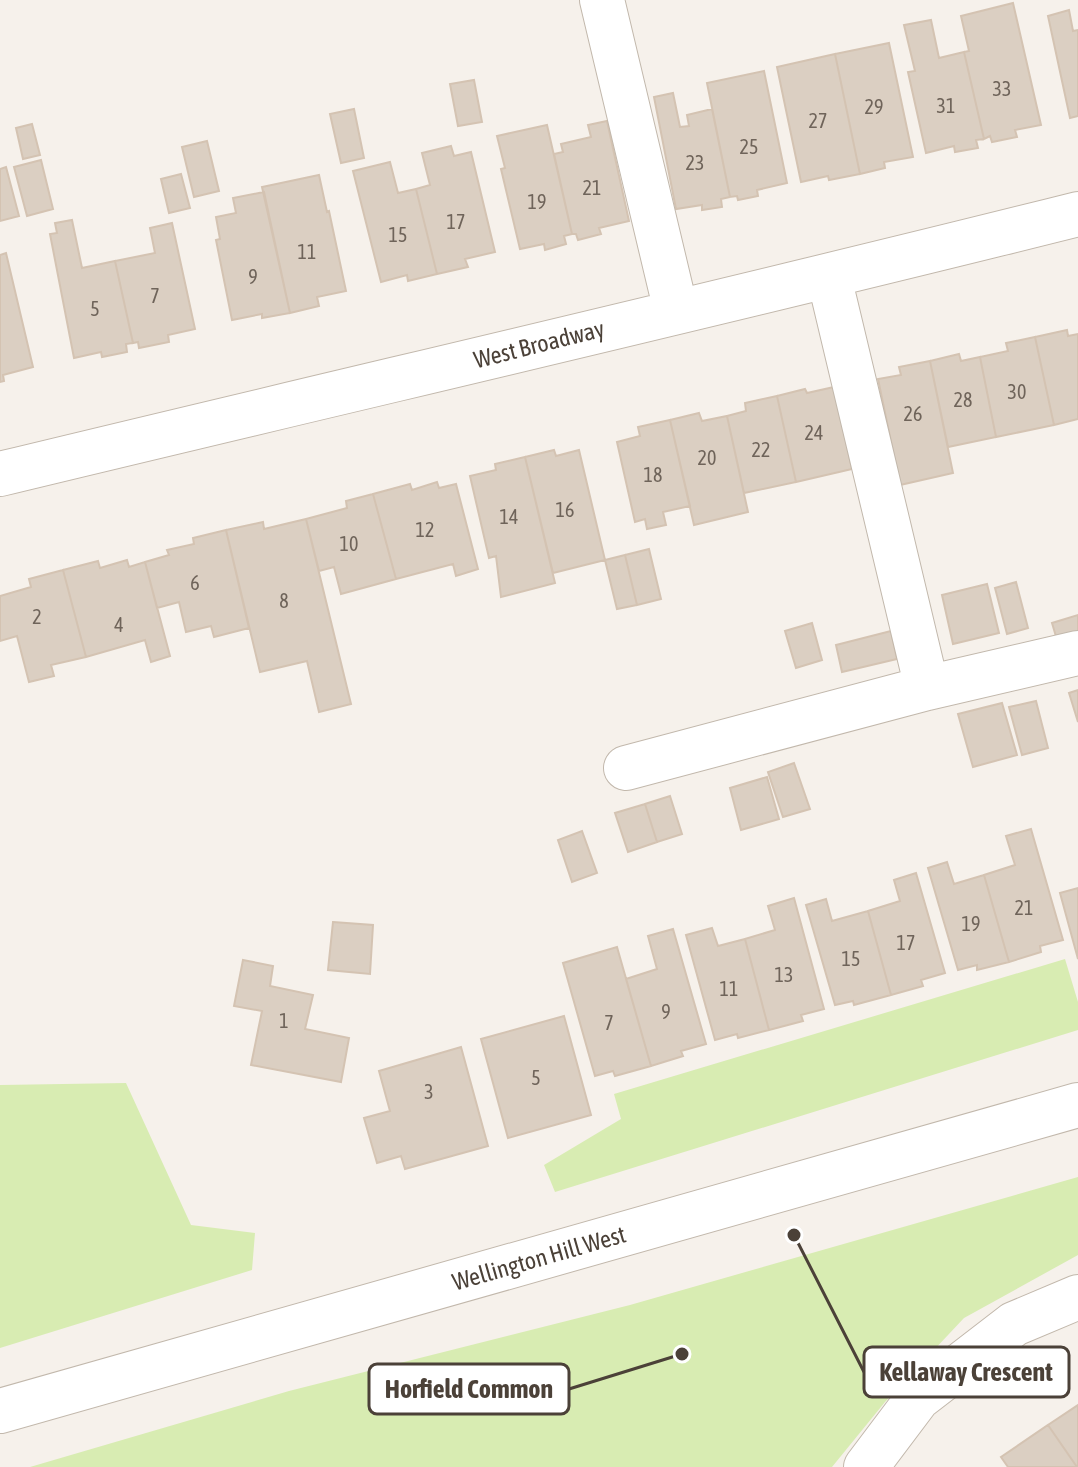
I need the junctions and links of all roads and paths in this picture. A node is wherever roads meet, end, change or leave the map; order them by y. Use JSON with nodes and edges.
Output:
{"nodes":[{"id":1,"x":602,"y":0,"type":"edge"},
{"id":2,"x":1078,"y":214,"type":"edge"},
{"id":3,"x":829,"y":277,"type":"junction"},
{"id":4,"x":676,"y":311,"type":"junction"},
{"id":5,"x":0,"y":474,"type":"edge"},
{"id":6,"x":1078,"y":653,"type":"edge"},
{"id":7,"x":927,"y":688,"type":"junction"},
{"id":8,"x":626,"y":768,"type":"dead end"},
{"id":9,"x":1078,"y":1105,"type":"edge"},
{"id":10,"x":1078,"y":1297,"type":"edge"},
{"id":11,"x":0,"y":1411,"type":"edge"},
{"id":12,"x":866,"y":1467,"type":"edge"}],
"edges":[{"from":1,"to":4,"type":"street"},
{"from":2,"to":3,"type":"street","name":"West Broadway"},
{"from":3,"to":4,"type":"street","name":"West Broadway"},
{"from":3,"to":7,"type":"street"},
{"from":4,"to":5,"type":"street","name":"West Broadway"},
{"from":6,"to":7,"type":"street"},
{"from":7,"to":8,"type":"street"},
{"from":9,"to":11,"type":"street","name":"Wellington Hill West"},
{"from":10,"to":12,"type":"street"}]}
